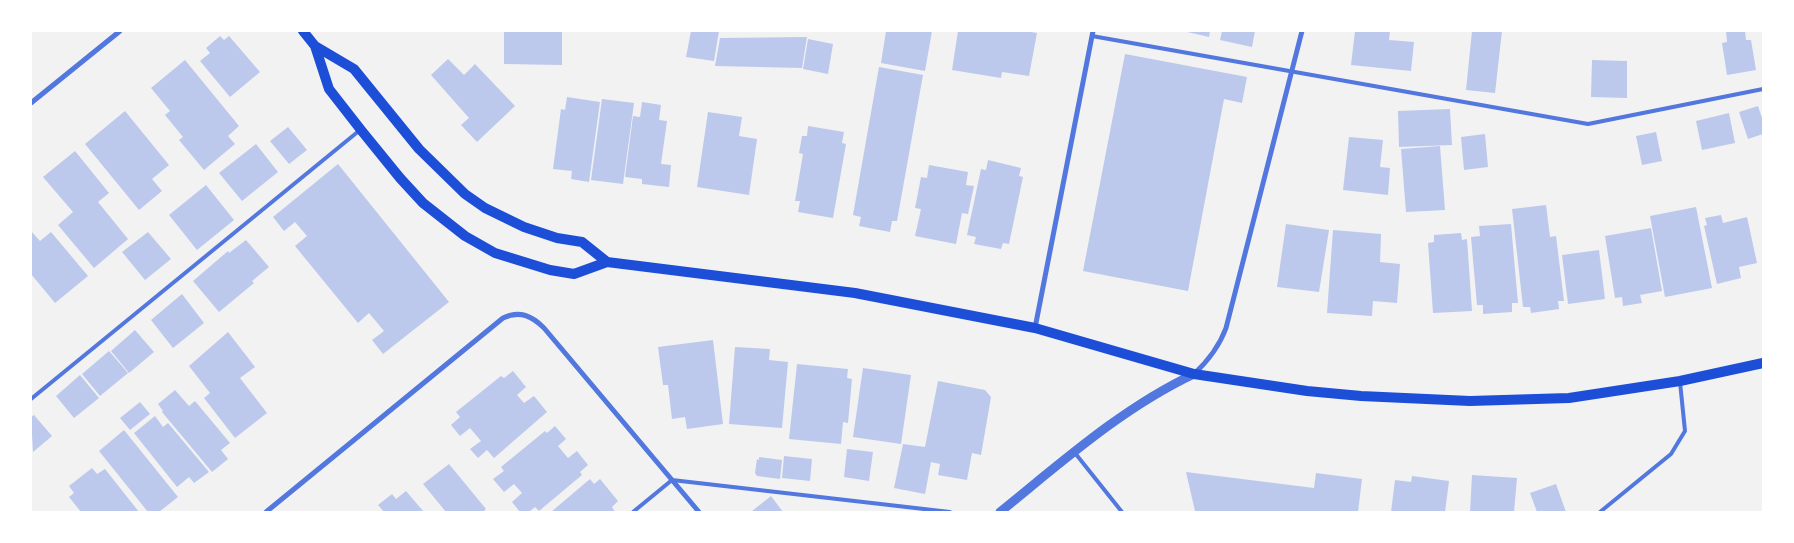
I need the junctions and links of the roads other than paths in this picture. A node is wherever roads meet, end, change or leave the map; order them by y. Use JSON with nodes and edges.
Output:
{"nodes":[{"id":1,"x":120,"y":31,"type":"edge"},
{"id":2,"x":303,"y":31,"type":"edge"},
{"id":3,"x":1302,"y":31,"type":"edge"},
{"id":4,"x":1093,"y":33,"type":"edge"},
{"id":5,"x":315,"y":46,"type":"junction"},
{"id":6,"x":1292,"y":72,"type":"junction"},
{"id":7,"x":1763,"y":89,"type":"edge"},
{"id":8,"x":31,"y":103,"type":"edge"},
{"id":9,"x":361,"y":130,"type":"junction"},
{"id":10,"x":607,"y":262,"type":"junction"},
{"id":11,"x":1035,"y":328,"type":"junction"},
{"id":12,"x":1763,"y":363,"type":"edge"},
{"id":13,"x":1194,"y":374,"type":"junction"},
{"id":14,"x":1680,"y":382,"type":"junction"},
{"id":15,"x":31,"y":400,"type":"edge"},
{"id":16,"x":1074,"y":453,"type":"junction"},
{"id":17,"x":672,"y":480,"type":"junction"},
{"id":18,"x":266,"y":512,"type":"edge"},
{"id":19,"x":633,"y":512,"type":"edge"},
{"id":20,"x":699,"y":512,"type":"edge"},
{"id":21,"x":950,"y":512,"type":"edge"},
{"id":22,"x":1000,"y":512,"type":"edge"},
{"id":23,"x":1122,"y":512,"type":"edge"},
{"id":24,"x":1600,"y":512,"type":"edge"}],
"edges":[{"from":1,"to":8,"type":"street"},
{"from":2,"to":5,"type":"main road"},
{"from":3,"to":6,"type":"street"},
{"from":4,"to":6,"type":"lane"},
{"from":4,"to":11,"type":"street"},
{"from":5,"to":9,"type":"main road"},
{"from":5,"to":10,"type":"main road"},
{"from":6,"to":7,"type":"lane"},
{"from":6,"to":13,"type":"street"},
{"from":9,"to":10,"type":"main road"},
{"from":9,"to":15,"type":"lane"},
{"from":10,"to":11,"type":"main road"},
{"from":11,"to":13,"type":"main road"},
{"from":12,"to":14,"type":"main road"},
{"from":13,"to":14,"type":"main road"},
{"from":13,"to":16,"type":"street"},
{"from":14,"to":24,"type":"lane"},
{"from":16,"to":22,"type":"street"},
{"from":16,"to":23,"type":"lane"},
{"from":17,"to":18,"type":"street"},
{"from":17,"to":19,"type":"lane"},
{"from":17,"to":20,"type":"street"},
{"from":17,"to":21,"type":"lane"}]}
